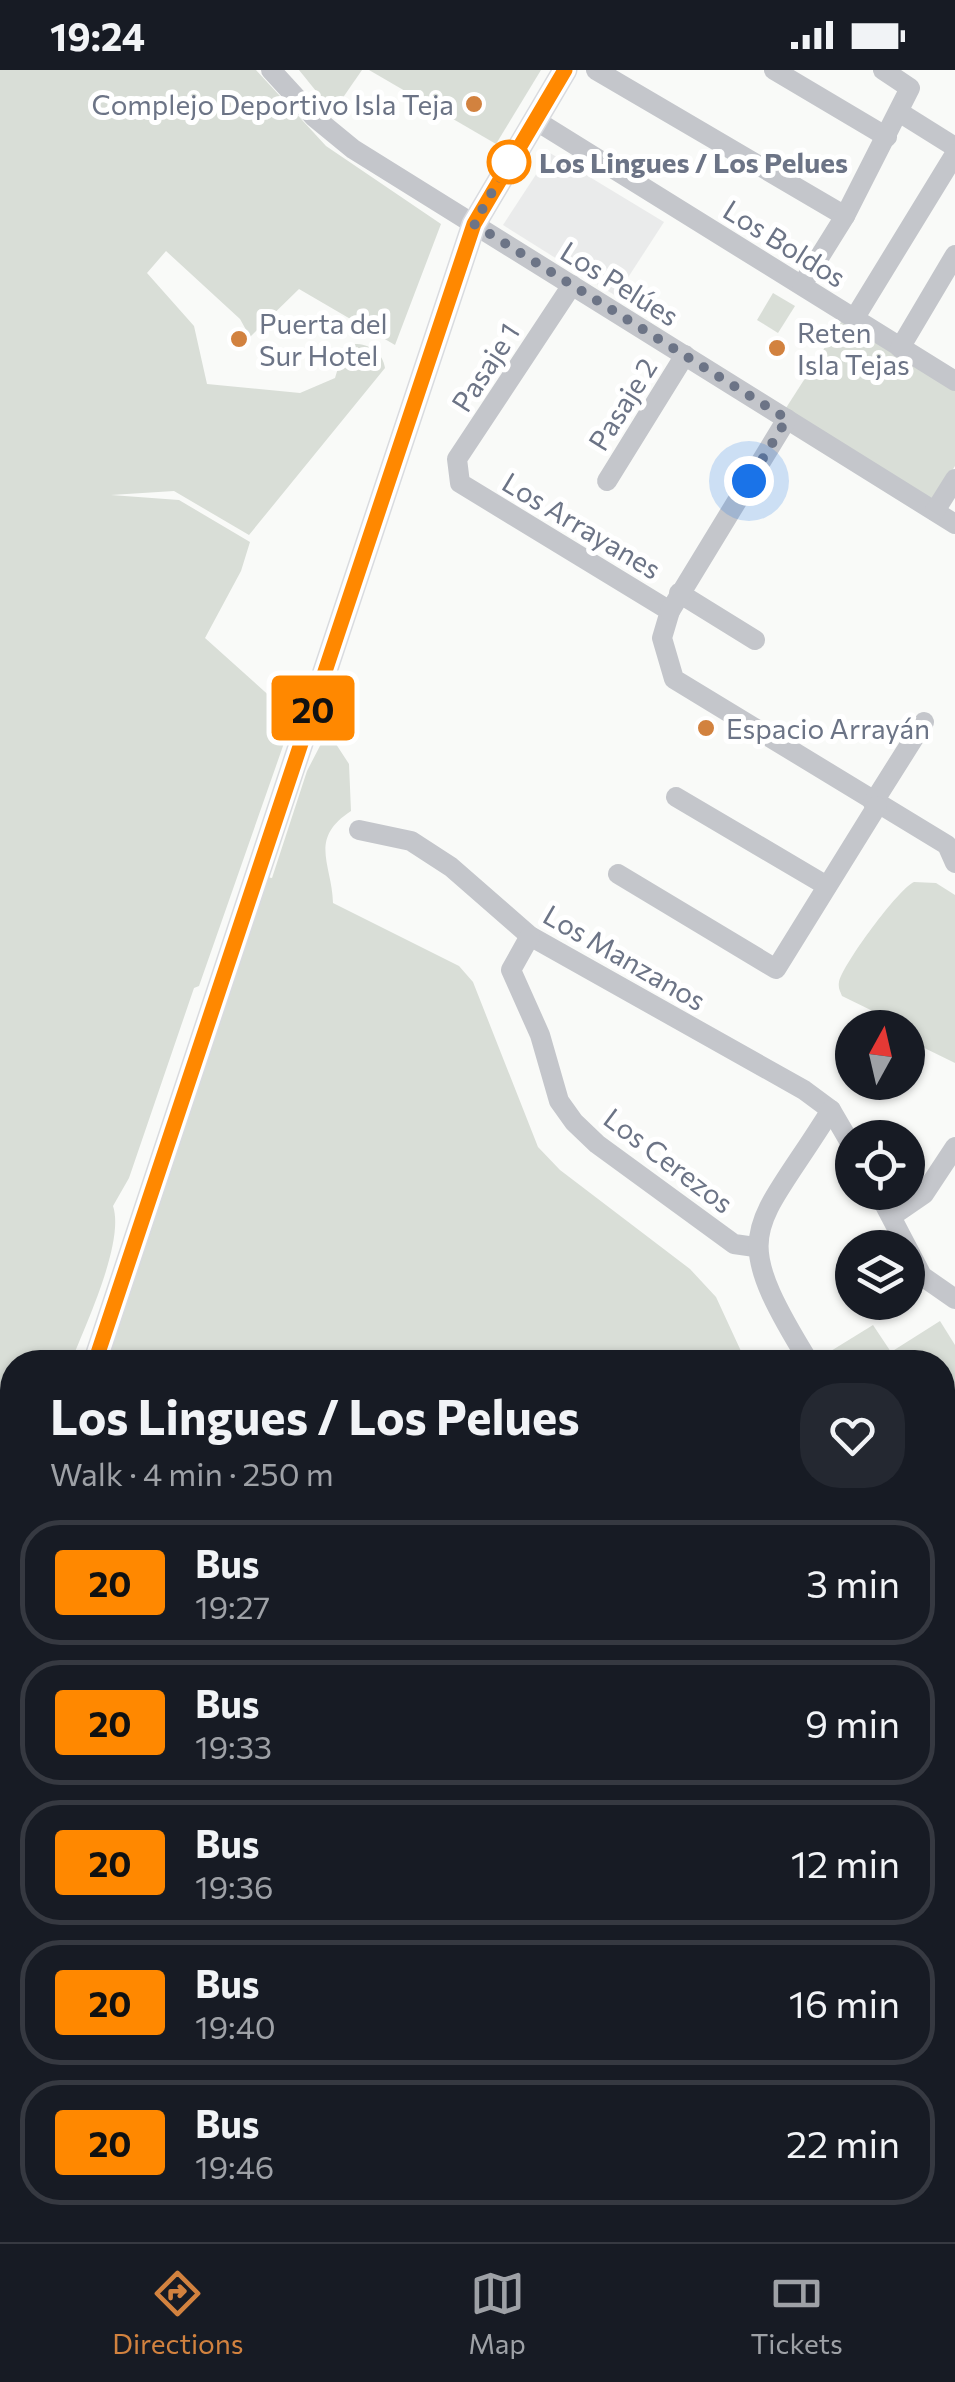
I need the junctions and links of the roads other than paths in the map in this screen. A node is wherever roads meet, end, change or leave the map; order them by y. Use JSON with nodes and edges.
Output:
{"nodes":[{"id":1,"x":271,"y":70,"type":"edge"},
{"id":2,"x":565,"y":70,"type":"edge"},
{"id":3,"x":596,"y":70,"type":"edge"},
{"id":4,"x":774,"y":70,"type":"edge"},
{"id":5,"x":883,"y":70,"type":"edge"},
{"id":6,"x":899,"y":112,"type":"junction"},
{"id":7,"x":535,"y":120,"type":"junction"},
{"id":8,"x":887,"y":137,"type":"junction"},
{"id":9,"x":955,"y":151,"type":"edge"},
{"id":10,"x":845,"y":216,"type":"junction"},
{"id":11,"x":474,"y":224,"type":"junction"},
{"id":12,"x":955,"y":255,"type":"edge"},
{"id":13,"x":572,"y":285,"type":"junction"},
{"id":14,"x":802,"y":285,"type":"junction"},
{"id":15,"x":854,"y":319,"type":"junction"},
{"id":16,"x":900,"y":348,"type":"junction"},
{"id":17,"x":684,"y":355,"type":"junction"},
{"id":18,"x":955,"y":381,"type":"edge"},
{"id":19,"x":787,"y":419,"type":"junction"},
{"id":20,"x":955,"y":479,"type":"edge"},
{"id":21,"x":606,"y":482,"type":"dead end"},
{"id":22,"x":460,"y":483,"type":"joint"},
{"id":23,"x":935,"y":512,"type":"junction"},
{"id":24,"x":955,"y":524,"type":"edge"},
{"id":25,"x":674,"y":602,"type":"junction"},
{"id":26,"x":755,"y":640,"type":"dead end"},
{"id":27,"x":924,"y":722,"type":"dead end"},
{"id":28,"x":676,"y":798,"type":"dead end"},
{"id":29,"x":875,"y":804,"type":"junction"},
{"id":30,"x":359,"y":830,"type":"dead end"},
{"id":31,"x":952,"y":847,"type":"edge"},
{"id":32,"x":618,"y":874,"type":"dead end"},
{"id":33,"x":827,"y":886,"type":"junction"},
{"id":34,"x":530,"y":936,"type":"junction"},
{"id":35,"x":831,"y":1110,"type":"junction"},
{"id":36,"x":837,"y":1120,"type":"edge"},
{"id":37,"x":955,"y":1147,"type":"edge"},
{"id":38,"x":888,"y":1210,"type":"edge"},
{"id":39,"x":892,"y":1216,"type":"junction"},
{"id":40,"x":756,"y":1247,"type":"junction"},
{"id":41,"x":955,"y":1299,"type":"edge"},
{"id":42,"x":99,"y":1350,"type":"edge"},
{"id":43,"x":802,"y":1350,"type":"edge"}],
"edges":[{"from":1,"to":11,"type":"street","name":"Los Pelúes"},
{"from":2,"to":7,"type":"main road"},
{"from":3,"to":10,"type":"street"},
{"from":4,"to":8,"type":"street"},
{"from":5,"to":6,"type":"street"},
{"from":6,"to":8,"type":"street"},
{"from":6,"to":9,"type":"street"},
{"from":7,"to":11,"type":"main road"},
{"from":7,"to":14,"type":"street","name":"Los Boldos"},
{"from":8,"to":10,"type":"street"},
{"from":9,"to":15,"type":"street"},
{"from":10,"to":14,"type":"street"},
{"from":11,"to":13,"type":"street","name":"Los Pelúes"},
{"from":11,"to":42,"type":"main road"},
{"from":12,"to":16,"type":"street"},
{"from":13,"to":17,"type":"street","name":"Los Pelúes"},
{"from":13,"to":22,"type":"street","name":"Pasaje 1"},
{"from":14,"to":15,"type":"street","name":"Los Boldos"},
{"from":15,"to":16,"type":"street","name":"Los Boldos"},
{"from":16,"to":18,"type":"street","name":"Los Boldos"},
{"from":17,"to":19,"type":"street","name":"Los Pelúes"},
{"from":17,"to":21,"type":"street","name":"Pasaje 2"},
{"from":19,"to":23,"type":"street","name":"Los Pelúes"},
{"from":19,"to":25,"type":"street"},
{"from":20,"to":23,"type":"street"},
{"from":22,"to":25,"type":"street","name":"Los Arrayanes"},
{"from":23,"to":24,"type":"street","name":"Los Pelúes"},
{"from":25,"to":26,"type":"street"},
{"from":25,"to":29,"type":"street","name":"Los Arrayanes"},
{"from":27,"to":29,"type":"street"},
{"from":28,"to":33,"type":"street"},
{"from":29,"to":31,"type":"street","name":"Los Arrayanes"},
{"from":29,"to":33,"type":"street"},
{"from":30,"to":34,"type":"street","name":"Los Manzanos"},
{"from":32,"to":33,"type":"street"},
{"from":34,"to":35,"type":"street","name":"Los Manzanos"},
{"from":34,"to":40,"type":"street","name":"Los Cerezos"},
{"from":35,"to":36,"type":"street","name":"Los Manzanos"},
{"from":35,"to":40,"type":"street"},
{"from":37,"to":39,"type":"street"},
{"from":38,"to":39,"type":"street"},
{"from":39,"to":41,"type":"street"},
{"from":40,"to":43,"type":"street"}]}
